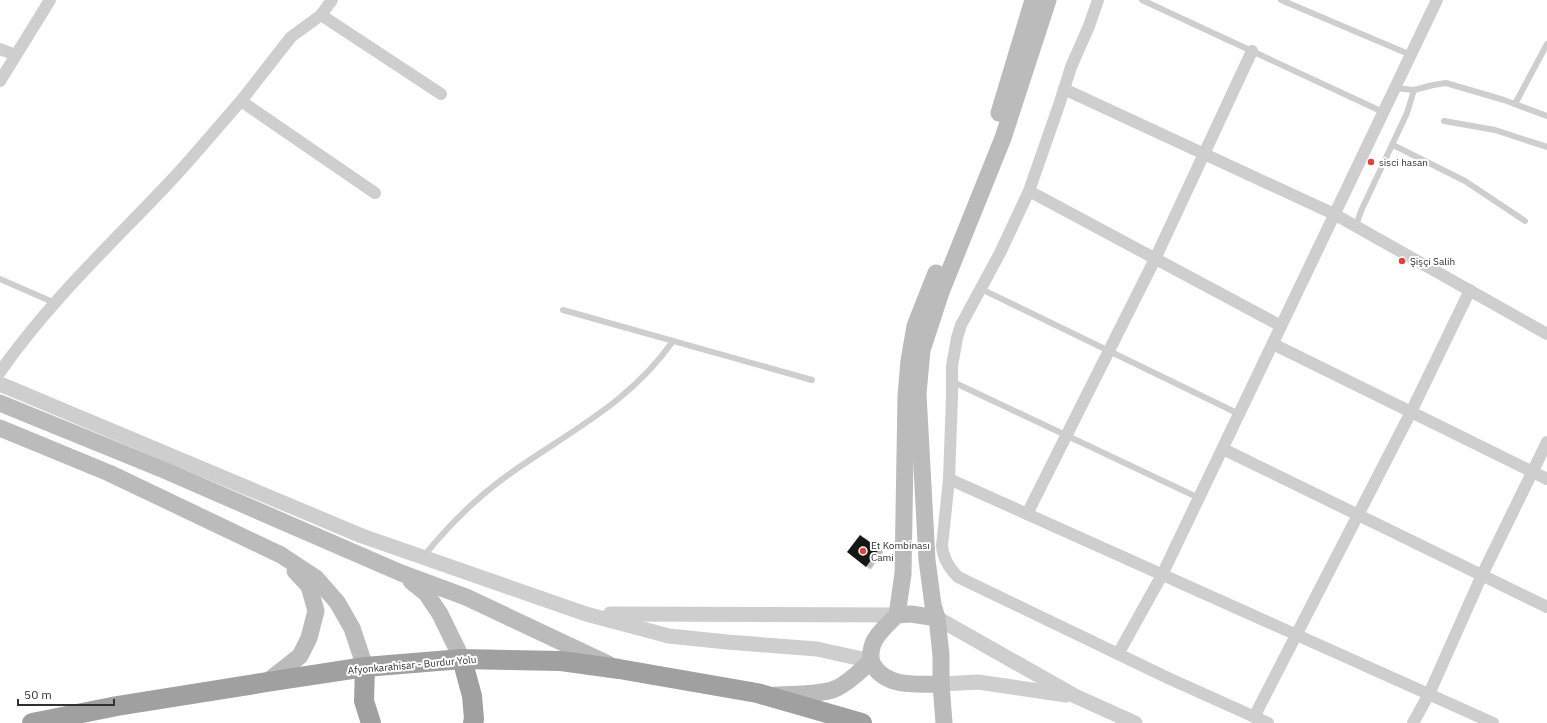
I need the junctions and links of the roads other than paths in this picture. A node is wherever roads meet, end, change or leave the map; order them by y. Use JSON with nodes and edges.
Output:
{"nodes":[{"id":1,"x":50,"y":0,"type":"edge"},
{"id":2,"x":332,"y":0,"type":"edge"},
{"id":3,"x":1033,"y":0,"type":"edge"},
{"id":4,"x":1048,"y":0,"type":"edge"},
{"id":5,"x":1098,"y":0,"type":"edge"},
{"id":6,"x":1142,"y":0,"type":"edge"},
{"id":7,"x":1281,"y":0,"type":"edge"},
{"id":8,"x":1437,"y":0,"type":"edge"},
{"id":9,"x":321,"y":15,"type":"junction"},
{"id":10,"x":1547,"y":44,"type":"edge"},
{"id":11,"x":0,"y":49,"type":"edge"},
{"id":12,"x":1252,"y":51,"type":"junction"},
{"id":13,"x":1410,"y":55,"type":"junction"},
{"id":14,"x":16,"y":56,"type":"junction"},
{"id":15,"x":0,"y":81,"type":"edge"},
{"id":16,"x":1395,"y":88,"type":"junction"},
{"id":17,"x":1064,"y":90,"type":"junction"},
{"id":18,"x":1414,"y":90,"type":"junction"},
{"id":19,"x":441,"y":94,"type":"dead end"},
{"id":20,"x":241,"y":101,"type":"junction"},
{"id":21,"x":1514,"y":104,"type":"junction"},
{"id":22,"x":1383,"y":112,"type":"junction"},
{"id":23,"x":1547,"y":116,"type":"edge"},
{"id":24,"x":1444,"y":121,"type":"dead end"},
{"id":25,"x":1393,"y":145,"type":"junction"},
{"id":26,"x":1547,"y":147,"type":"edge"},
{"id":27,"x":1204,"y":154,"type":"junction"},
{"id":28,"x":1029,"y":191,"type":"junction"},
{"id":29,"x":375,"y":194,"type":"dead end"},
{"id":30,"x":1334,"y":214,"type":"junction"},
{"id":31,"x":1525,"y":221,"type":"dead end"},
{"id":32,"x":1356,"y":226,"type":"junction"},
{"id":33,"x":1155,"y":259,"type":"junction"},
{"id":34,"x":0,"y":279,"type":"edge"},
{"id":35,"x":981,"y":289,"type":"junction"},
{"id":36,"x":1470,"y":290,"type":"junction"},
{"id":37,"x":55,"y":304,"type":"junction"},
{"id":38,"x":563,"y":310,"type":"dead end"},
{"id":39,"x":1281,"y":326,"type":"junction"},
{"id":40,"x":1547,"y":334,"type":"edge"},
{"id":41,"x":673,"y":341,"type":"junction"},
{"id":42,"x":1273,"y":344,"type":"junction"},
{"id":43,"x":1109,"y":350,"type":"junction"},
{"id":44,"x":2,"y":365,"type":"edge"},
{"id":45,"x":812,"y":380,"type":"dead end"},
{"id":46,"x":951,"y":381,"type":"junction"},
{"id":47,"x":0,"y":384,"type":"edge"},
{"id":48,"x":0,"y":403,"type":"edge"},
{"id":49,"x":1411,"y":412,"type":"junction"},
{"id":50,"x":1239,"y":414,"type":"junction"},
{"id":51,"x":0,"y":428,"type":"edge"},
{"id":52,"x":1066,"y":436,"type":"junction"},
{"id":53,"x":1547,"y":442,"type":"edge"},
{"id":54,"x":1223,"y":448,"type":"junction"},
{"id":55,"x":1532,"y":472,"type":"junction"},
{"id":56,"x":949,"y":479,"type":"junction"},
{"id":57,"x":1547,"y":479,"type":"edge"},
{"id":58,"x":1199,"y":498,"type":"junction"},
{"id":59,"x":1026,"y":514,"type":"junction"},
{"id":60,"x":1358,"y":514,"type":"junction"},
{"id":61,"x":282,"y":555,"type":"junction"},
{"id":62,"x":423,"y":557,"type":"junction"},
{"id":63,"x":402,"y":573,"type":"junction"},
{"id":64,"x":1162,"y":575,"type":"junction"},
{"id":65,"x":1482,"y":575,"type":"junction"},
{"id":66,"x":1547,"y":607,"type":"edge"},
{"id":67,"x":586,"y":614,"type":"junction"},
{"id":68,"x":897,"y":615,"type":"junction"},
{"id":69,"x":937,"y":618,"type":"junction"},
{"id":70,"x":1296,"y":635,"type":"junction"},
{"id":71,"x":1118,"y":654,"type":"junction"},
{"id":72,"x":462,"y":659,"type":"junction"},
{"id":73,"x":871,"y":661,"type":"junction"},
{"id":74,"x":366,"y":667,"type":"junction"},
{"id":75,"x":619,"y":669,"type":"junction"},
{"id":76,"x":267,"y":682,"type":"junction"},
{"id":77,"x":941,"y":684,"type":"junction"},
{"id":78,"x":1429,"y":694,"type":"junction"},
{"id":79,"x":766,"y":695,"type":"junction"},
{"id":80,"x":1075,"y":696,"type":"junction"},
{"id":81,"x":1254,"y":717,"type":"junction"},
{"id":82,"x":32,"y":723,"type":"edge"},
{"id":83,"x":371,"y":723,"type":"edge"},
{"id":84,"x":473,"y":723,"type":"edge"},
{"id":85,"x":862,"y":723,"type":"edge"},
{"id":86,"x":944,"y":723,"type":"edge"},
{"id":87,"x":1135,"y":723,"type":"edge"},
{"id":88,"x":1268,"y":723,"type":"edge"},
{"id":89,"x":1414,"y":723,"type":"edge"},
{"id":90,"x":1493,"y":723,"type":"edge"}],
"edges":[{"from":1,"to":14,"type":"street"},
{"from":2,"to":9,"type":"street"},
{"from":3,"to":68,"type":"main road"},
{"from":4,"to":69,"type":"main road"},
{"from":5,"to":17,"type":"street"},
{"from":6,"to":12,"type":"lane"},
{"from":7,"to":13,"type":"lane"},
{"from":8,"to":13,"type":"street"},
{"from":9,"to":19,"type":"street"},
{"from":9,"to":20,"type":"street"},
{"from":10,"to":21,"type":"lane"},
{"from":11,"to":14,"type":"street"},
{"from":12,"to":22,"type":"lane"},
{"from":12,"to":27,"type":"street"},
{"from":13,"to":16,"type":"street"},
{"from":14,"to":15,"type":"street"},
{"from":16,"to":18,"type":"lane"},
{"from":16,"to":22,"type":"street"},
{"from":17,"to":27,"type":"street"},
{"from":17,"to":28,"type":"street"},
{"from":18,"to":21,"type":"lane"},
{"from":18,"to":25,"type":"lane"},
{"from":20,"to":29,"type":"street"},
{"from":20,"to":37,"type":"street"},
{"from":21,"to":23,"type":"lane"},
{"from":22,"to":30,"type":"street"},
{"from":24,"to":26,"type":"lane"},
{"from":25,"to":31,"type":"lane"},
{"from":25,"to":32,"type":"lane"},
{"from":27,"to":30,"type":"street"},
{"from":27,"to":33,"type":"street"},
{"from":28,"to":33,"type":"street"},
{"from":28,"to":35,"type":"street"},
{"from":30,"to":32,"type":"street"},
{"from":30,"to":39,"type":"street"},
{"from":32,"to":36,"type":"street"},
{"from":33,"to":39,"type":"street"},
{"from":33,"to":43,"type":"street"},
{"from":34,"to":37,"type":"lane"},
{"from":35,"to":43,"type":"lane"},
{"from":35,"to":46,"type":"street"},
{"from":36,"to":40,"type":"street"},
{"from":36,"to":49,"type":"street"},
{"from":37,"to":44,"type":"street"},
{"from":38,"to":41,"type":"lane"},
{"from":39,"to":42,"type":"street"},
{"from":41,"to":45,"type":"lane"},
{"from":41,"to":62,"type":"lane"},
{"from":42,"to":49,"type":"street"},
{"from":42,"to":50,"type":"street"},
{"from":43,"to":50,"type":"lane"},
{"from":43,"to":52,"type":"street"},
{"from":46,"to":52,"type":"lane"},
{"from":46,"to":56,"type":"street"},
{"from":47,"to":62,"type":"street"},
{"from":48,"to":63,"type":"main road"},
{"from":49,"to":55,"type":"street"},
{"from":49,"to":60,"type":"street"},
{"from":50,"to":54,"type":"street"},
{"from":51,"to":61,"type":"main road"},
{"from":52,"to":58,"type":"lane"},
{"from":52,"to":59,"type":"street"},
{"from":53,"to":55,"type":"street"},
{"from":54,"to":58,"type":"street"},
{"from":54,"to":60,"type":"street"},
{"from":55,"to":57,"type":"street"},
{"from":55,"to":65,"type":"street"},
{"from":56,"to":59,"type":"street"},
{"from":56,"to":71,"type":"street"},
{"from":58,"to":64,"type":"street"},
{"from":59,"to":64,"type":"street"},
{"from":60,"to":65,"type":"street"},
{"from":60,"to":70,"type":"street"},
{"from":61,"to":74,"type":"main road"},
{"from":61,"to":76,"type":"main road"},
{"from":62,"to":67,"type":"street"},
{"from":63,"to":72,"type":"main road"},
{"from":63,"to":75,"type":"main road"},
{"from":64,"to":70,"type":"street"},
{"from":64,"to":71,"type":"street"},
{"from":65,"to":66,"type":"street"},
{"from":65,"to":78,"type":"street"},
{"from":67,"to":68,"type":"street"},
{"from":67,"to":73,"type":"street"},
{"from":68,"to":69,"type":"main road"},
{"from":68,"to":73,"type":"main road"},
{"from":69,"to":77,"type":"main road"},
{"from":69,"to":80,"type":"street"},
{"from":70,"to":78,"type":"street"},
{"from":70,"to":81,"type":"street"},
{"from":71,"to":81,"type":"street"},
{"from":72,"to":74,"type":"highway","name":"Afyonkarahisar - Burdur Yolu"},
{"from":72,"to":75,"type":"highway","name":"Afyonkarahisar - Burdur Yolu"},
{"from":72,"to":84,"type":"highway"},
{"from":73,"to":77,"type":"main road"},
{"from":73,"to":79,"type":"main road"},
{"from":74,"to":76,"type":"highway","name":"Afyonkarahisar - Burdur Yolu"},
{"from":74,"to":83,"type":"highway"},
{"from":75,"to":79,"type":"highway","name":"Afyonkarahisar - Burdur Yolu"},
{"from":76,"to":82,"type":"highway","name":"Afyonkarahisar - Burdur Yolu"},
{"from":77,"to":80,"type":"street"},
{"from":77,"to":86,"type":"main road"},
{"from":78,"to":89,"type":"street"},
{"from":78,"to":90,"type":"street"},
{"from":79,"to":85,"type":"highway","name":"Afyonkarahisar - Burdur Yolu"},
{"from":80,"to":87,"type":"street"},
{"from":81,"to":88,"type":"street"}]}
